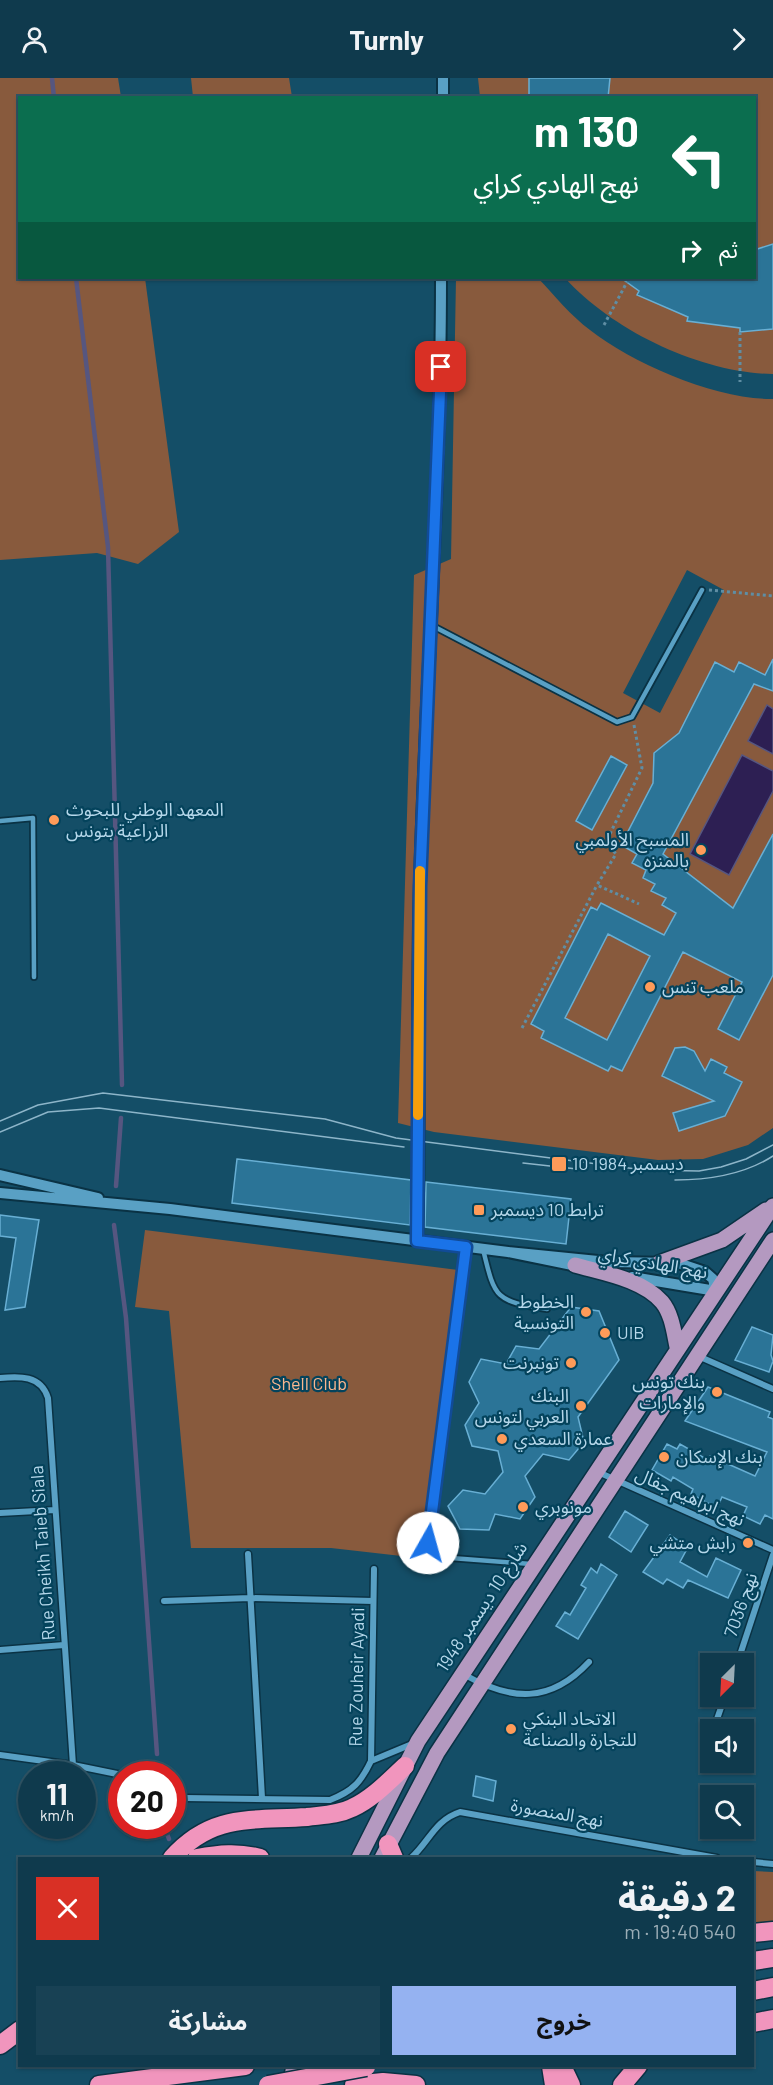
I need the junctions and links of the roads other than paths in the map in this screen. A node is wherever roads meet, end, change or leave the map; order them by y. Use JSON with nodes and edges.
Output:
{"nodes":[{"id":1,"x":443,"y":78,"type":"edge"},
{"id":2,"x":442,"y":96,"type":"edge"},
{"id":3,"x":441,"y":279,"type":"edge"},
{"id":4,"x":702,"y":590,"type":"road end"},
{"id":5,"x":429,"y":623,"type":"junction"},
{"id":6,"x":0,"y":821,"type":"edge"},
{"id":7,"x":34,"y":977,"type":"dead end"},
{"id":8,"x":0,"y":1175,"type":"edge"},
{"id":9,"x":0,"y":1193,"type":"edge"},
{"id":10,"x":773,"y":1205,"type":"edge"},
{"id":11,"x":130,"y":1206,"type":"junction"},
{"id":12,"x":773,"y":1240,"type":"edge"},
{"id":13,"x":417,"y":1241,"type":"junction"},
{"id":14,"x":466,"y":1247,"type":"junction"},
{"id":15,"x":483,"y":1249,"type":"junction"},
{"id":16,"x":508,"y":1252,"type":"junction"},
{"id":17,"x":659,"y":1263,"type":"junction"},
{"id":18,"x":575,"y":1266,"type":"junction"},
{"id":19,"x":716,"y":1291,"type":"junction"},
{"id":20,"x":738,"y":1293,"type":"junction"},
{"id":21,"x":547,"y":1309,"type":"dead end"},
{"id":22,"x":723,"y":1316,"type":"junction"},
{"id":23,"x":677,"y":1347,"type":"junction"},
{"id":24,"x":697,"y":1356,"type":"junction"},
{"id":25,"x":0,"y":1378,"type":"edge"},
{"id":26,"x":773,"y":1389,"type":"edge"},
{"id":27,"x":596,"y":1471,"type":"junction"},
{"id":28,"x":616,"y":1480,"type":"junction"},
{"id":29,"x":55,"y":1510,"type":"junction"},
{"id":30,"x":0,"y":1513,"type":"edge"},
{"id":31,"x":773,"y":1550,"type":"edge"},
{"id":32,"x":248,"y":1554,"type":"dead end"},
{"id":33,"x":773,"y":1556,"type":"edge"},
{"id":34,"x":533,"y":1564,"type":"junction"},
{"id":35,"x":374,"y":1569,"type":"dead end"},
{"id":36,"x":250,"y":1598,"type":"junction"},
{"id":37,"x":373,"y":1600,"type":"junction"},
{"id":38,"x":164,"y":1601,"type":"dead end"},
{"id":39,"x":64,"y":1645,"type":"junction"},
{"id":40,"x":0,"y":1650,"type":"edge"},
{"id":41,"x":740,"y":1653,"type":"edge"},
{"id":42,"x":589,"y":1662,"type":"dead end"},
{"id":43,"x":462,"y":1674,"type":"junction"},
{"id":44,"x":481,"y":1684,"type":"junction"},
{"id":45,"x":418,"y":1742,"type":"junction"},
{"id":46,"x":0,"y":1755,"type":"edge"},
{"id":47,"x":44,"y":1761,"type":"edge"},
{"id":48,"x":73,"y":1761,"type":"edge"},
{"id":49,"x":371,"y":1761,"type":"junction"},
{"id":50,"x":405,"y":1766,"type":"junction"},
{"id":51,"x":262,"y":1797,"type":"junction"},
{"id":52,"x":186,"y":1798,"type":"edge"},
{"id":53,"x":388,"y":1854,"type":"edge"},
{"id":54,"x":173,"y":1857,"type":"edge"},
{"id":55,"x":201,"y":1857,"type":"edge"},
{"id":56,"x":256,"y":1857,"type":"edge"},
{"id":57,"x":360,"y":1857,"type":"edge"},
{"id":58,"x":412,"y":1857,"type":"edge"},
{"id":59,"x":711,"y":1857,"type":"edge"},
{"id":60,"x":754,"y":1862,"type":"edge"},
{"id":61,"x":773,"y":1864,"type":"edge"},
{"id":62,"x":773,"y":1931,"type":"edge"},
{"id":63,"x":754,"y":1933,"type":"edge"},
{"id":64,"x":773,"y":1958,"type":"edge"},
{"id":65,"x":754,"y":1961,"type":"edge"},
{"id":66,"x":773,"y":1987,"type":"edge"},
{"id":67,"x":754,"y":1991,"type":"edge"},
{"id":68,"x":773,"y":2019,"type":"edge"},
{"id":69,"x":754,"y":2023,"type":"edge"},
{"id":70,"x":18,"y":2032,"type":"edge"},
{"id":71,"x":0,"y":2045,"type":"edge"},
{"id":72,"x":235,"y":2067,"type":"edge"},
{"id":73,"x":294,"y":2067,"type":"edge"},
{"id":74,"x":366,"y":2067,"type":"edge"},
{"id":75,"x":551,"y":2067,"type":"edge"},
{"id":76,"x":562,"y":2067,"type":"edge"},
{"id":77,"x":637,"y":2067,"type":"edge"},
{"id":78,"x":99,"y":2085,"type":"edge"},
{"id":79,"x":268,"y":2085,"type":"edge"},
{"id":80,"x":290,"y":2085,"type":"edge"},
{"id":81,"x":355,"y":2085,"type":"edge"},
{"id":82,"x":416,"y":2085,"type":"edge"},
{"id":83,"x":554,"y":2085,"type":"edge"},
{"id":84,"x":571,"y":2085,"type":"edge"},
{"id":85,"x":622,"y":2085,"type":"edge"}],
"edges":[{"from":1,"to":2,"type":"street"},
{"from":3,"to":5,"type":"street"},
{"from":4,"to":5,"type":"lane"},
{"from":5,"to":13,"type":"street"},
{"from":6,"to":7,"type":"lane"},
{"from":8,"to":11,"type":"street","name":"نهج الهادي كراي"},
{"from":9,"to":11,"type":"street","name":"نهج الهادي كراي"},
{"from":10,"to":17,"type":"main road"},
{"from":10,"to":19,"type":"main road","name":"شارع 10 ديسمبر 1948"},
{"from":11,"to":13,"type":"street","name":"نهج الهادي كراي"},
{"from":12,"to":20,"type":"main road"},
{"from":13,"to":14,"type":"street","name":"نهج الهادي كراي"},
{"from":14,"to":15,"type":"street","name":"نهج الهادي كراي"},
{"from":14,"to":34,"type":"lane"},
{"from":15,"to":16,"type":"street","name":"نهج الهادي كراي"},
{"from":15,"to":21,"type":"lane"},
{"from":16,"to":17,"type":"street","name":"نهج الهادي كراي"},
{"from":16,"to":18,"type":"street","name":"نهج الهادي كراي"},
{"from":17,"to":19,"type":"street","name":"نهج الهادي كراي"},
{"from":18,"to":19,"type":"street","name":"نهج الهادي كراي"},
{"from":18,"to":23,"type":"main road"},
{"from":19,"to":20,"type":"main road"},
{"from":19,"to":22,"type":"main road"},
{"from":19,"to":23,"type":"main road","name":"شارع 10 ديسمبر 1948"},
{"from":20,"to":22,"type":"main road"},
{"from":22,"to":24,"type":"main road"},
{"from":23,"to":27,"type":"main road","name":"شارع 10 ديسمبر 1948"},
{"from":24,"to":26,"type":"street"},
{"from":24,"to":28,"type":"main road"},
{"from":25,"to":29,"type":"street","name":"Rue Cheikh Taieb Siala"},
{"from":27,"to":28,"type":"street","name":"نهج ابراهيم جفال"},
{"from":27,"to":34,"type":"main road","name":"شارع 10 ديسمبر 1948"},
{"from":28,"to":31,"type":"street","name":"نهج ابراهيم جفال"},
{"from":28,"to":44,"type":"main road"},
{"from":29,"to":30,"type":"street"},
{"from":29,"to":39,"type":"street","name":"Rue Cheikh Taieb Siala"},
{"from":32,"to":36,"type":"street"},
{"from":33,"to":41,"type":"street","name":"نهج 7036"},
{"from":34,"to":43,"type":"main road","name":"شارع 10 ديسمبر 1948"},
{"from":35,"to":37,"type":"street","name":"Rue Zouheir Ayadi"},
{"from":36,"to":37,"type":"street"},
{"from":36,"to":38,"type":"street"},
{"from":36,"to":51,"type":"street"},
{"from":37,"to":49,"type":"street","name":"Rue Zouheir Ayadi"},
{"from":39,"to":40,"type":"street"},
{"from":39,"to":48,"type":"street","name":"Rue Cheikh Taieb Siala"},
{"from":42,"to":44,"type":"street"},
{"from":43,"to":44,"type":"street"},
{"from":43,"to":45,"type":"main road","name":"شارع 10 ديسمبر 1948"},
{"from":44,"to":53,"type":"main road"},
{"from":45,"to":49,"type":"street"},
{"from":45,"to":50,"type":"main road","name":"شارع 10 ديسمبر 1948"},
{"from":46,"to":47,"type":"street"},
{"from":49,"to":51,"type":"street","name":"Rue Zouheir Ayadi"},
{"from":50,"to":54,"type":"highway"},
{"from":50,"to":57,"type":"main road","name":"شارع 10 ديسمبر 1948"},
{"from":51,"to":52,"type":"street","name":"Rue Zouheir Ayadi"},
{"from":55,"to":56,"type":"highway"},
{"from":58,"to":59,"type":"street","name":"نهج المنصورة"},
{"from":60,"to":61,"type":"street"},
{"from":62,"to":63,"type":"highway"},
{"from":64,"to":65,"type":"highway"},
{"from":66,"to":67,"type":"highway"},
{"from":68,"to":69,"type":"highway"},
{"from":70,"to":71,"type":"highway"},
{"from":72,"to":78,"type":"highway"},
{"from":73,"to":80,"type":"main road"},
{"from":74,"to":79,"type":"highway","bridge":true},
{"from":75,"to":83,"type":"highway"},
{"from":76,"to":84,"type":"highway"},
{"from":77,"to":85,"type":"highway"},
{"from":81,"to":82,"type":"highway"}]}
